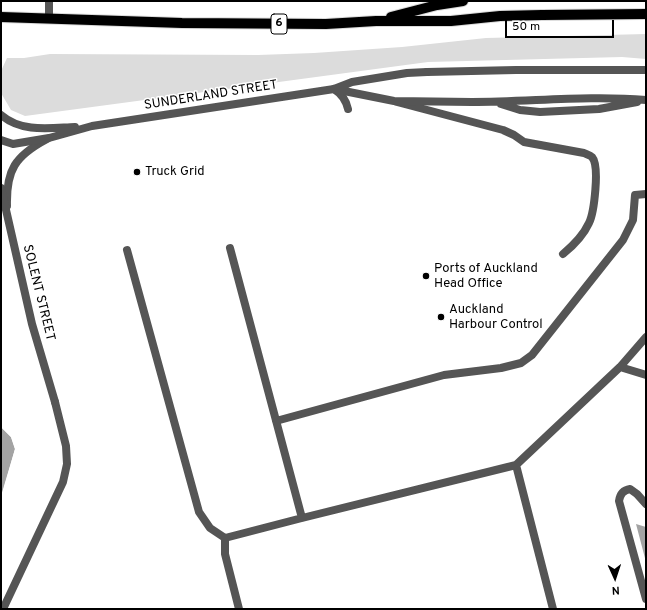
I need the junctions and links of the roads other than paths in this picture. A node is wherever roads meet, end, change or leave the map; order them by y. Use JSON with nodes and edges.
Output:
{"nodes":[{"id":1,"x":49,"y":1,"type":"edge"},
{"id":2,"x":463,"y":1,"type":"edge"},
{"id":3,"x":646,"y":14,"type":"edge"},
{"id":4,"x":1,"y":17,"type":"edge"},
{"id":5,"x":49,"y":19,"type":"junction"},
{"id":6,"x":376,"y":21,"type":"junction"},
{"id":7,"x":646,"y":70,"type":"edge"},
{"id":8,"x":334,"y":89,"type":"junction"},
{"id":9,"x":646,"y":100,"type":"edge"},
{"id":10,"x":394,"y":101,"type":"junction"},
{"id":11,"x":497,"y":102,"type":"junction"},
{"id":12,"x":348,"y":109,"type":"dead end"},
{"id":13,"x":1,"y":115,"type":"edge"},
{"id":14,"x":92,"y":126,"type":"junction"},
{"id":15,"x":49,"y":138,"type":"junction"},
{"id":16,"x":1,"y":140,"type":"edge"},
{"id":17,"x":1,"y":188,"type":"edge"},
{"id":18,"x":646,"y":194,"type":"edge"},
{"id":19,"x":7,"y":212,"type":"junction"},
{"id":20,"x":230,"y":248,"type":"dead end"},
{"id":21,"x":127,"y":250,"type":"dead end"},
{"id":22,"x":563,"y":254,"type":"dead end"},
{"id":23,"x":646,"y":337,"type":"edge"},
{"id":24,"x":620,"y":367,"type":"junction"},
{"id":25,"x":646,"y":375,"type":"edge"},
{"id":26,"x":276,"y":421,"type":"junction"},
{"id":27,"x":516,"y":465,"type":"junction"},
{"id":28,"x":646,"y":504,"type":"edge"},
{"id":29,"x":302,"y":518,"type":"junction"},
{"id":30,"x":225,"y":538,"type":"junction"},
{"id":31,"x":646,"y":599,"type":"edge"},
{"id":32,"x":3,"y":609,"type":"edge"},
{"id":33,"x":238,"y":609,"type":"edge"},
{"id":34,"x":553,"y":609,"type":"edge"}],
"edges":[{"from":1,"to":5,"type":"street"},
{"from":2,"to":6,"type":"main road","number":"6"},
{"from":3,"to":6,"type":"main road","number":"6"},
{"from":4,"to":5,"type":"main road","number":"6"},
{"from":5,"to":6,"type":"main road","number":"6"},
{"from":7,"to":8,"type":"street","name":"SUNDERLAND STREET"},
{"from":8,"to":10,"type":"street","name":"SUNDERLAND STREET"},
{"from":8,"to":12,"type":"street"},
{"from":8,"to":14,"type":"street","name":"SUNDERLAND STREET"},
{"from":9,"to":11,"type":"street","name":"SUNDERLAND STREET"},
{"from":9,"to":11,"type":"street"},
{"from":10,"to":11,"type":"street","name":"SUNDERLAND STREET"},
{"from":10,"to":22,"type":"street"},
{"from":13,"to":14,"type":"street","name":"SUNDERLAND STREET"},
{"from":14,"to":15,"type":"street","name":"SUNDERLAND STREET"},
{"from":15,"to":16,"type":"street","name":"SUNDERLAND STREET"},
{"from":15,"to":19,"type":"street"},
{"from":17,"to":19,"type":"street","name":"SOLENT STREET"},
{"from":18,"to":26,"type":"street"},
{"from":19,"to":32,"type":"street","name":"SOLENT STREET"},
{"from":20,"to":26,"type":"street"},
{"from":21,"to":30,"type":"street"},
{"from":23,"to":24,"type":"street"},
{"from":24,"to":25,"type":"street"},
{"from":24,"to":27,"type":"street"},
{"from":26,"to":29,"type":"street"},
{"from":27,"to":29,"type":"street"},
{"from":27,"to":34,"type":"street"},
{"from":28,"to":31,"type":"street"},
{"from":29,"to":30,"type":"street"},
{"from":30,"to":33,"type":"street"}]}
